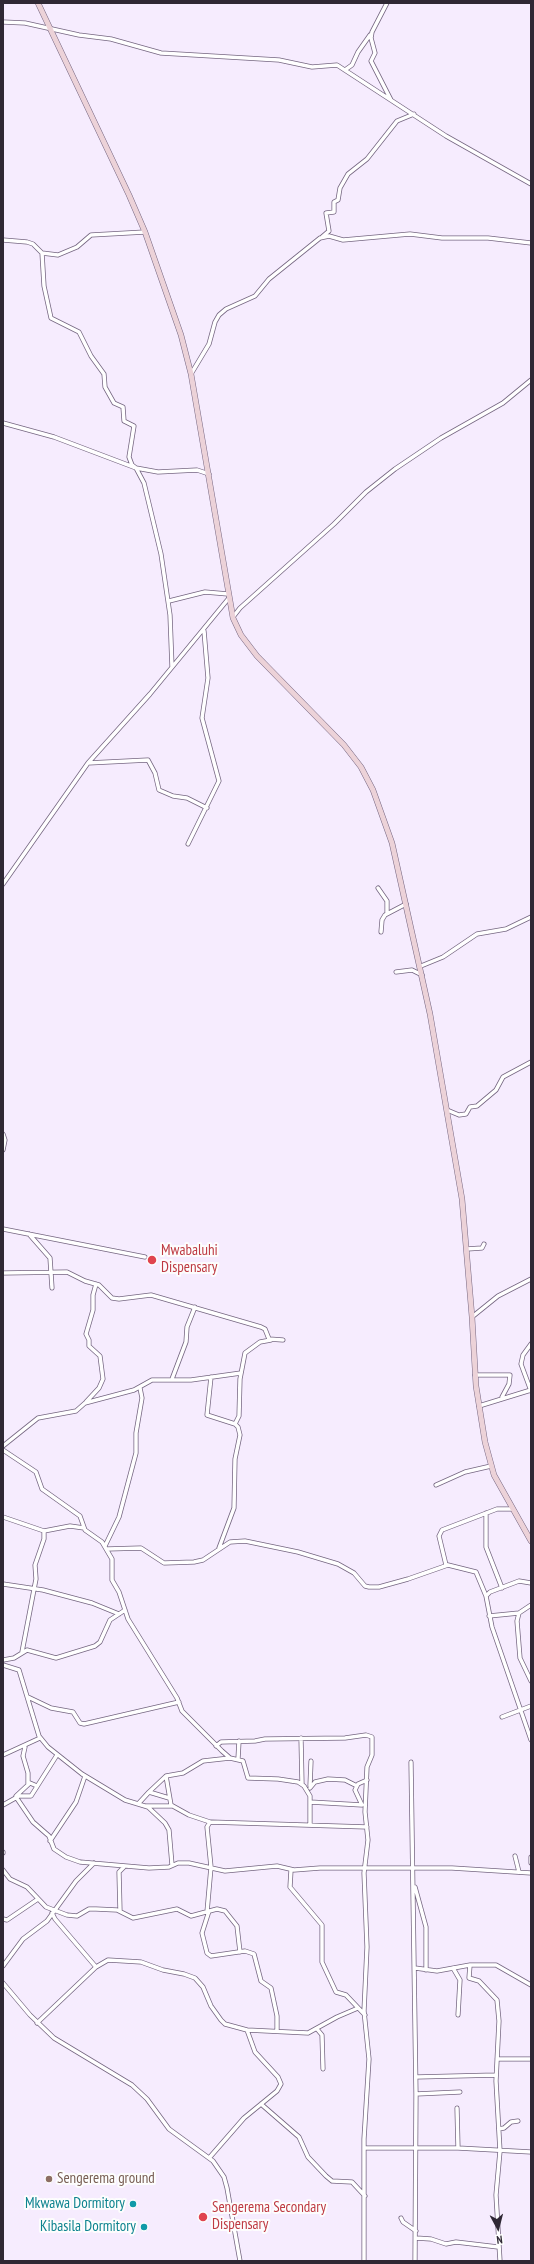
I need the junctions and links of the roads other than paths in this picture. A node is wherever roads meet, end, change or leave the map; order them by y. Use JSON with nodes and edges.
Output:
{"nodes":[{"id":1,"x":38,"y":3,"type":"edge"},
{"id":2,"x":387,"y":3,"type":"edge"},
{"id":3,"x":3,"y":22,"type":"edge"},
{"id":4,"x":50,"y":30,"type":"junction"},
{"id":5,"x":372,"y":32,"type":"junction"},
{"id":6,"x":345,"y":70,"type":"junction"},
{"id":7,"x":391,"y":100,"type":"junction"},
{"id":8,"x":414,"y":114,"type":"junction"},
{"id":9,"x":531,"y":184,"type":"edge"},
{"id":10,"x":145,"y":232,"type":"junction"},
{"id":11,"x":320,"y":238,"type":"junction"},
{"id":12,"x":3,"y":240,"type":"edge"},
{"id":13,"x":531,"y":243,"type":"edge"},
{"id":14,"x":42,"y":253,"type":"junction"},
{"id":15,"x":191,"y":374,"type":"junction"},
{"id":16,"x":531,"y":380,"type":"edge"},
{"id":17,"x":3,"y":423,"type":"edge"},
{"id":18,"x":136,"y":468,"type":"junction"},
{"id":19,"x":210,"y":474,"type":"junction"},
{"id":20,"x":228,"y":596,"type":"junction"},
{"id":21,"x":169,"y":601,"type":"junction"},
{"id":22,"x":233,"y":618,"type":"junction"},
{"id":23,"x":204,"y":631,"type":"junction"},
{"id":24,"x":172,"y":667,"type":"junction"},
{"id":25,"x":88,"y":764,"type":"junction"},
{"id":26,"x":206,"y":808,"type":"junction"},
{"id":27,"x":188,"y":844,"type":"dead end"},
{"id":28,"x":3,"y":884,"type":"edge"},
{"id":29,"x":378,"y":888,"type":"dead end"},
{"id":30,"x":407,"y":904,"type":"junction"},
{"id":31,"x":386,"y":914,"type":"junction"},
{"id":32,"x":531,"y":917,"type":"edge"},
{"id":33,"x":381,"y":932,"type":"dead end"},
{"id":34,"x":421,"y":966,"type":"junction"},
{"id":35,"x":396,"y":972,"type":"dead end"},
{"id":36,"x":423,"y":975,"type":"junction"},
{"id":37,"x":531,"y":1062,"type":"edge"},
{"id":38,"x":447,"y":1110,"type":"junction"},
{"id":39,"x":3,"y":1134,"type":"edge"},
{"id":40,"x":3,"y":1150,"type":"edge"},
{"id":41,"x":3,"y":1229,"type":"edge"},
{"id":42,"x":28,"y":1233,"type":"junction"},
{"id":43,"x":484,"y":1244,"type":"dead end"},
{"id":44,"x":467,"y":1249,"type":"junction"},
{"id":45,"x":146,"y":1257,"type":"dead end"},
{"id":46,"x":52,"y":1271,"type":"junction"},
{"id":47,"x":3,"y":1273,"type":"edge"},
{"id":48,"x":531,"y":1279,"type":"edge"},
{"id":49,"x":96,"y":1284,"type":"junction"},
{"id":50,"x":52,"y":1288,"type":"dead end"},
{"id":51,"x":195,"y":1307,"type":"junction"},
{"id":52,"x":472,"y":1317,"type":"junction"},
{"id":53,"x":272,"y":1340,"type":"junction"},
{"id":54,"x":283,"y":1340,"type":"dead end"},
{"id":55,"x":531,"y":1344,"type":"edge"},
{"id":56,"x":241,"y":1374,"type":"junction"},
{"id":57,"x":475,"y":1375,"type":"junction"},
{"id":58,"x":211,"y":1377,"type":"junction"},
{"id":59,"x":172,"y":1380,"type":"junction"},
{"id":60,"x":140,"y":1388,"type":"junction"},
{"id":61,"x":531,"y":1390,"type":"edge"},
{"id":62,"x":502,"y":1397,"type":"junction"},
{"id":63,"x":86,"y":1402,"type":"junction"},
{"id":64,"x":478,"y":1406,"type":"junction"},
{"id":65,"x":234,"y":1424,"type":"junction"},
{"id":66,"x":3,"y":1446,"type":"edge"},
{"id":67,"x":3,"y":1450,"type":"edge"},
{"id":68,"x":491,"y":1466,"type":"junction"},
{"id":69,"x":436,"y":1485,"type":"dead end"},
{"id":70,"x":514,"y":1509,"type":"junction"},
{"id":71,"x":486,"y":1513,"type":"junction"},
{"id":72,"x":3,"y":1517,"type":"edge"},
{"id":73,"x":84,"y":1528,"type":"junction"},
{"id":74,"x":44,"y":1530,"type":"junction"},
{"id":75,"x":531,"y":1541,"type":"edge"},
{"id":76,"x":106,"y":1547,"type":"junction"},
{"id":77,"x":219,"y":1548,"type":"junction"},
{"id":78,"x":446,"y":1565,"type":"junction"},
{"id":79,"x":531,"y":1583,"type":"edge"},
{"id":80,"x":3,"y":1584,"type":"edge"},
{"id":81,"x":33,"y":1588,"type":"junction"},
{"id":82,"x":502,"y":1588,"type":"junction"},
{"id":83,"x":486,"y":1596,"type":"junction"},
{"id":84,"x":531,"y":1605,"type":"edge"},
{"id":85,"x":125,"y":1610,"type":"junction"},
{"id":86,"x":119,"y":1614,"type":"junction"},
{"id":87,"x":519,"y":1614,"type":"junction"},
{"id":88,"x":489,"y":1616,"type":"junction"},
{"id":89,"x":21,"y":1653,"type":"junction"},
{"id":90,"x":3,"y":1660,"type":"edge"},
{"id":91,"x":3,"y":1665,"type":"edge"},
{"id":92,"x":531,"y":1681,"type":"edge"},
{"id":93,"x":28,"y":1697,"type":"junction"},
{"id":94,"x":179,"y":1702,"type":"junction"},
{"id":95,"x":531,"y":1706,"type":"edge"},
{"id":96,"x":520,"y":1710,"type":"junction"},
{"id":97,"x":502,"y":1717,"type":"dead end"},
{"id":98,"x":40,"y":1738,"type":"junction"},
{"id":99,"x":301,"y":1738,"type":"junction"},
{"id":100,"x":531,"y":1740,"type":"edge"},
{"id":101,"x":239,"y":1742,"type":"junction"},
{"id":102,"x":25,"y":1746,"type":"junction"},
{"id":103,"x":216,"y":1746,"type":"junction"},
{"id":104,"x":3,"y":1755,"type":"edge"},
{"id":105,"x":57,"y":1755,"type":"junction"},
{"id":106,"x":236,"y":1759,"type":"junction"},
{"id":107,"x":311,"y":1761,"type":"dead end"},
{"id":108,"x":411,"y":1762,"type":"dead end"},
{"id":109,"x":85,"y":1776,"type":"junction"},
{"id":110,"x":166,"y":1776,"type":"junction"},
{"id":111,"x":367,"y":1780,"type":"junction"},
{"id":112,"x":28,"y":1784,"type":"junction"},
{"id":113,"x":302,"y":1784,"type":"junction"},
{"id":114,"x":37,"y":1786,"type":"junction"},
{"id":115,"x":357,"y":1786,"type":"junction"},
{"id":116,"x":310,"y":1788,"type":"junction"},
{"id":117,"x":149,"y":1792,"type":"junction"},
{"id":118,"x":309,"y":1793,"type":"junction"},
{"id":119,"x":15,"y":1797,"type":"junction"},
{"id":120,"x":169,"y":1798,"type":"junction"},
{"id":121,"x":310,"y":1802,"type":"junction"},
{"id":122,"x":138,"y":1804,"type":"junction"},
{"id":123,"x":362,"y":1804,"type":"junction"},
{"id":124,"x":3,"y":1805,"type":"edge"},
{"id":125,"x":146,"y":1806,"type":"junction"},
{"id":126,"x":173,"y":1807,"type":"junction"},
{"id":127,"x":365,"y":1812,"type":"junction"},
{"id":128,"x":210,"y":1822,"type":"junction"},
{"id":129,"x":310,"y":1824,"type":"junction"},
{"id":130,"x":367,"y":1827,"type":"junction"},
{"id":131,"x":50,"y":1841,"type":"junction"},
{"id":132,"x":515,"y":1856,"type":"dead end"},
{"id":133,"x":531,"y":1857,"type":"edge"},
{"id":134,"x":95,"y":1863,"type":"junction"},
{"id":135,"x":531,"y":1863,"type":"edge"},
{"id":136,"x":172,"y":1865,"type":"junction"},
{"id":137,"x":124,"y":1867,"type":"junction"},
{"id":138,"x":365,"y":1868,"type":"junction"},
{"id":139,"x":414,"y":1868,"type":"junction"},
{"id":140,"x":211,"y":1869,"type":"junction"},
{"id":141,"x":291,"y":1870,"type":"junction"},
{"id":142,"x":3,"y":1871,"type":"edge"},
{"id":143,"x":519,"y":1872,"type":"junction"},
{"id":144,"x":531,"y":1873,"type":"edge"},
{"id":145,"x":414,"y":1884,"type":"junction"},
{"id":146,"x":38,"y":1899,"type":"junction"},
{"id":147,"x":52,"y":1911,"type":"junction"},
{"id":148,"x":208,"y":1911,"type":"junction"},
{"id":149,"x":120,"y":1912,"type":"junction"},
{"id":150,"x":3,"y":1919,"type":"edge"},
{"id":151,"x":240,"y":1952,"type":"junction"},
{"id":152,"x":470,"y":1965,"type":"junction"},
{"id":153,"x":3,"y":1966,"type":"edge"},
{"id":154,"x":96,"y":1967,"type":"junction"},
{"id":155,"x":415,"y":1968,"type":"junction"},
{"id":156,"x":452,"y":1968,"type":"junction"},
{"id":157,"x":426,"y":1970,"type":"junction"},
{"id":158,"x":3,"y":1983,"type":"edge"},
{"id":159,"x":531,"y":1985,"type":"edge"},
{"id":160,"x":358,"y":2008,"type":"junction"},
{"id":161,"x":365,"y":2015,"type":"junction"},
{"id":162,"x":458,"y":2015,"type":"dead end"},
{"id":163,"x":37,"y":2023,"type":"junction"},
{"id":164,"x":317,"y":2029,"type":"junction"},
{"id":165,"x":247,"y":2030,"type":"junction"},
{"id":166,"x":277,"y":2031,"type":"junction"},
{"id":167,"x":497,"y":2059,"type":"junction"},
{"id":168,"x":531,"y":2059,"type":"edge"},
{"id":169,"x":323,"y":2069,"type":"dead end"},
{"id":170,"x":496,"y":2075,"type":"junction"},
{"id":171,"x":416,"y":2077,"type":"junction"},
{"id":172,"x":460,"y":2092,"type":"dead end"},
{"id":173,"x":416,"y":2094,"type":"junction"},
{"id":174,"x":261,"y":2104,"type":"junction"},
{"id":175,"x":457,"y":2108,"type":"dead end"},
{"id":176,"x":518,"y":2121,"type":"dead end"},
{"id":177,"x":499,"y":2129,"type":"junction"},
{"id":178,"x":364,"y":2148,"type":"junction"},
{"id":179,"x":416,"y":2148,"type":"junction"},
{"id":180,"x":458,"y":2148,"type":"junction"},
{"id":181,"x":500,"y":2150,"type":"junction"},
{"id":182,"x":531,"y":2152,"type":"edge"},
{"id":183,"x":210,"y":2157,"type":"junction"},
{"id":184,"x":365,"y":2196,"type":"junction"},
{"id":185,"x":401,"y":2218,"type":"dead end"},
{"id":186,"x":416,"y":2231,"type":"junction"},
{"id":187,"x":416,"y":2238,"type":"junction"},
{"id":188,"x":498,"y":2247,"type":"junction"},
{"id":189,"x":240,"y":2261,"type":"edge"},
{"id":190,"x":364,"y":2261,"type":"edge"},
{"id":191,"x":415,"y":2261,"type":"edge"},
{"id":192,"x":500,"y":2261,"type":"edge"}],
"edges":[{"from":1,"to":4,"type":"street"},
{"from":2,"to":5,"type":"street"},
{"from":3,"to":4,"type":"street"},
{"from":4,"to":6,"type":"street"},
{"from":4,"to":10,"type":"street"},
{"from":5,"to":6,"type":"street"},
{"from":5,"to":7,"type":"street"},
{"from":6,"to":7,"type":"street"},
{"from":7,"to":8,"type":"street"},
{"from":8,"to":9,"type":"street"},
{"from":8,"to":11,"type":"street"},
{"from":10,"to":14,"type":"street"},
{"from":10,"to":15,"type":"street"},
{"from":11,"to":13,"type":"street"},
{"from":11,"to":15,"type":"street"},
{"from":12,"to":14,"type":"street"},
{"from":14,"to":18,"type":"street"},
{"from":15,"to":19,"type":"street"},
{"from":16,"to":22,"type":"street"},
{"from":17,"to":18,"type":"street"},
{"from":18,"to":19,"type":"street"},
{"from":18,"to":21,"type":"street"},
{"from":19,"to":20,"type":"street"},
{"from":20,"to":21,"type":"street"},
{"from":20,"to":22,"type":"street"},
{"from":20,"to":23,"type":"street"},
{"from":21,"to":24,"type":"street"},
{"from":22,"to":30,"type":"street"},
{"from":23,"to":24,"type":"street"},
{"from":23,"to":26,"type":"street"},
{"from":24,"to":25,"type":"street"},
{"from":25,"to":26,"type":"street"},
{"from":25,"to":28,"type":"street"},
{"from":26,"to":27,"type":"street"},
{"from":29,"to":31,"type":"street"},
{"from":30,"to":31,"type":"street"},
{"from":30,"to":34,"type":"street"},
{"from":31,"to":33,"type":"street"},
{"from":32,"to":34,"type":"street"},
{"from":34,"to":36,"type":"street"},
{"from":35,"to":36,"type":"street"},
{"from":36,"to":38,"type":"street"},
{"from":37,"to":38,"type":"street"},
{"from":38,"to":44,"type":"street"},
{"from":39,"to":40,"type":"street"},
{"from":41,"to":42,"type":"street"},
{"from":42,"to":45,"type":"street"},
{"from":42,"to":46,"type":"street"},
{"from":43,"to":44,"type":"street"},
{"from":44,"to":52,"type":"street"},
{"from":46,"to":47,"type":"street"},
{"from":46,"to":49,"type":"street"},
{"from":46,"to":50,"type":"street"},
{"from":48,"to":52,"type":"street"},
{"from":49,"to":51,"type":"street"},
{"from":49,"to":63,"type":"street"},
{"from":51,"to":53,"type":"street"},
{"from":51,"to":59,"type":"street"},
{"from":52,"to":57,"type":"street"},
{"from":53,"to":54,"type":"street"},
{"from":53,"to":56,"type":"street"},
{"from":55,"to":61,"type":"street"},
{"from":56,"to":58,"type":"street"},
{"from":56,"to":65,"type":"street"},
{"from":57,"to":62,"type":"street"},
{"from":57,"to":64,"type":"street"},
{"from":58,"to":59,"type":"street"},
{"from":58,"to":65,"type":"street"},
{"from":59,"to":60,"type":"street"},
{"from":60,"to":63,"type":"street"},
{"from":60,"to":76,"type":"street"},
{"from":61,"to":62,"type":"street"},
{"from":62,"to":64,"type":"street"},
{"from":63,"to":66,"type":"street"},
{"from":64,"to":68,"type":"street"},
{"from":65,"to":77,"type":"street"},
{"from":67,"to":73,"type":"street"},
{"from":68,"to":69,"type":"street"},
{"from":68,"to":70,"type":"street"},
{"from":70,"to":71,"type":"street"},
{"from":70,"to":75,"type":"street"},
{"from":71,"to":78,"type":"street"},
{"from":71,"to":82,"type":"street"},
{"from":72,"to":74,"type":"street"},
{"from":73,"to":74,"type":"street"},
{"from":73,"to":76,"type":"street"},
{"from":74,"to":81,"type":"street"},
{"from":76,"to":77,"type":"street"},
{"from":76,"to":85,"type":"street"},
{"from":77,"to":78,"type":"street"},
{"from":78,"to":83,"type":"street"},
{"from":79,"to":82,"type":"street"},
{"from":80,"to":81,"type":"street"},
{"from":81,"to":86,"type":"street"},
{"from":81,"to":89,"type":"street"},
{"from":82,"to":83,"type":"street"},
{"from":83,"to":88,"type":"street"},
{"from":84,"to":87,"type":"street"},
{"from":85,"to":86,"type":"street"},
{"from":85,"to":94,"type":"street"},
{"from":86,"to":89,"type":"street"},
{"from":87,"to":88,"type":"street"},
{"from":87,"to":92,"type":"street"},
{"from":88,"to":96,"type":"street"},
{"from":89,"to":90,"type":"street"},
{"from":91,"to":93,"type":"street"},
{"from":93,"to":94,"type":"street"},
{"from":93,"to":98,"type":"street"},
{"from":94,"to":103,"type":"street"},
{"from":95,"to":96,"type":"street"},
{"from":96,"to":97,"type":"street"},
{"from":96,"to":100,"type":"street"},
{"from":98,"to":102,"type":"street"},
{"from":98,"to":105,"type":"street"},
{"from":99,"to":101,"type":"street"},
{"from":99,"to":111,"type":"street"},
{"from":99,"to":113,"type":"street"},
{"from":101,"to":103,"type":"street"},
{"from":101,"to":106,"type":"street"},
{"from":102,"to":104,"type":"street"},
{"from":102,"to":112,"type":"street"},
{"from":103,"to":106,"type":"street"},
{"from":105,"to":109,"type":"street"},
{"from":105,"to":114,"type":"street"},
{"from":106,"to":110,"type":"street"},
{"from":106,"to":113,"type":"street"},
{"from":107,"to":116,"type":"street"},
{"from":108,"to":139,"type":"street"},
{"from":109,"to":122,"type":"street"},
{"from":109,"to":131,"type":"street"},
{"from":110,"to":117,"type":"street"},
{"from":110,"to":120,"type":"street"},
{"from":111,"to":115,"type":"street"},
{"from":111,"to":127,"type":"street"},
{"from":112,"to":114,"type":"street"},
{"from":112,"to":119,"type":"street"},
{"from":113,"to":118,"type":"street"},
{"from":114,"to":119,"type":"street"},
{"from":115,"to":116,"type":"street"},
{"from":115,"to":123,"type":"street"},
{"from":116,"to":118,"type":"street"},
{"from":117,"to":120,"type":"street"},
{"from":117,"to":122,"type":"street"},
{"from":118,"to":121,"type":"street"},
{"from":119,"to":124,"type":"street"},
{"from":119,"to":131,"type":"street"},
{"from":120,"to":126,"type":"street"},
{"from":121,"to":123,"type":"street"},
{"from":121,"to":129,"type":"street"},
{"from":122,"to":125,"type":"street"},
{"from":123,"to":127,"type":"street"},
{"from":125,"to":126,"type":"street"},
{"from":125,"to":136,"type":"street"},
{"from":126,"to":128,"type":"street"},
{"from":127,"to":130,"type":"street"},
{"from":128,"to":129,"type":"street"},
{"from":128,"to":140,"type":"street"},
{"from":129,"to":130,"type":"street"},
{"from":130,"to":138,"type":"street"},
{"from":131,"to":134,"type":"street"},
{"from":132,"to":143,"type":"street"},
{"from":133,"to":135,"type":"street"},
{"from":134,"to":137,"type":"street"},
{"from":134,"to":147,"type":"street"},
{"from":136,"to":137,"type":"street"},
{"from":136,"to":140,"type":"street"},
{"from":137,"to":149,"type":"street"},
{"from":138,"to":139,"type":"street"},
{"from":138,"to":141,"type":"street"},
{"from":138,"to":161,"type":"street"},
{"from":139,"to":143,"type":"street"},
{"from":139,"to":145,"type":"street"},
{"from":140,"to":141,"type":"street"},
{"from":140,"to":148,"type":"street"},
{"from":141,"to":160,"type":"street"},
{"from":142,"to":146,"type":"street"},
{"from":143,"to":144,"type":"street"},
{"from":145,"to":155,"type":"street"},
{"from":145,"to":157,"type":"street"},
{"from":146,"to":147,"type":"street"},
{"from":146,"to":150,"type":"street"},
{"from":147,"to":149,"type":"street"},
{"from":147,"to":153,"type":"street"},
{"from":147,"to":154,"type":"street"},
{"from":148,"to":149,"type":"street"},
{"from":148,"to":151,"type":"street"},
{"from":148,"to":151,"type":"street"},
{"from":151,"to":166,"type":"street"},
{"from":152,"to":156,"type":"street"},
{"from":152,"to":159,"type":"street"},
{"from":152,"to":167,"type":"street"},
{"from":154,"to":163,"type":"street"},
{"from":154,"to":165,"type":"street"},
{"from":155,"to":157,"type":"street"},
{"from":155,"to":171,"type":"street"},
{"from":156,"to":157,"type":"street"},
{"from":156,"to":162,"type":"street"},
{"from":158,"to":163,"type":"street"},
{"from":160,"to":161,"type":"street"},
{"from":160,"to":164,"type":"street"},
{"from":161,"to":178,"type":"street"},
{"from":163,"to":183,"type":"street"},
{"from":164,"to":166,"type":"street"},
{"from":164,"to":169,"type":"street"},
{"from":165,"to":166,"type":"street"},
{"from":165,"to":174,"type":"street"},
{"from":167,"to":168,"type":"street"},
{"from":167,"to":170,"type":"street"},
{"from":170,"to":171,"type":"street"},
{"from":170,"to":177,"type":"street"},
{"from":171,"to":173,"type":"street"},
{"from":172,"to":173,"type":"street"},
{"from":173,"to":179,"type":"street"},
{"from":174,"to":183,"type":"street"},
{"from":174,"to":184,"type":"street"},
{"from":175,"to":180,"type":"street"},
{"from":176,"to":177,"type":"street"},
{"from":177,"to":181,"type":"street"},
{"from":178,"to":179,"type":"street"},
{"from":178,"to":184,"type":"street"},
{"from":179,"to":180,"type":"street"},
{"from":179,"to":186,"type":"street"},
{"from":180,"to":181,"type":"street"},
{"from":181,"to":182,"type":"street"},
{"from":181,"to":188,"type":"street"},
{"from":183,"to":189,"type":"street"},
{"from":184,"to":190,"type":"street"},
{"from":185,"to":186,"type":"street"},
{"from":186,"to":187,"type":"street"},
{"from":187,"to":188,"type":"street"},
{"from":187,"to":191,"type":"street"},
{"from":188,"to":192,"type":"street"}]}
